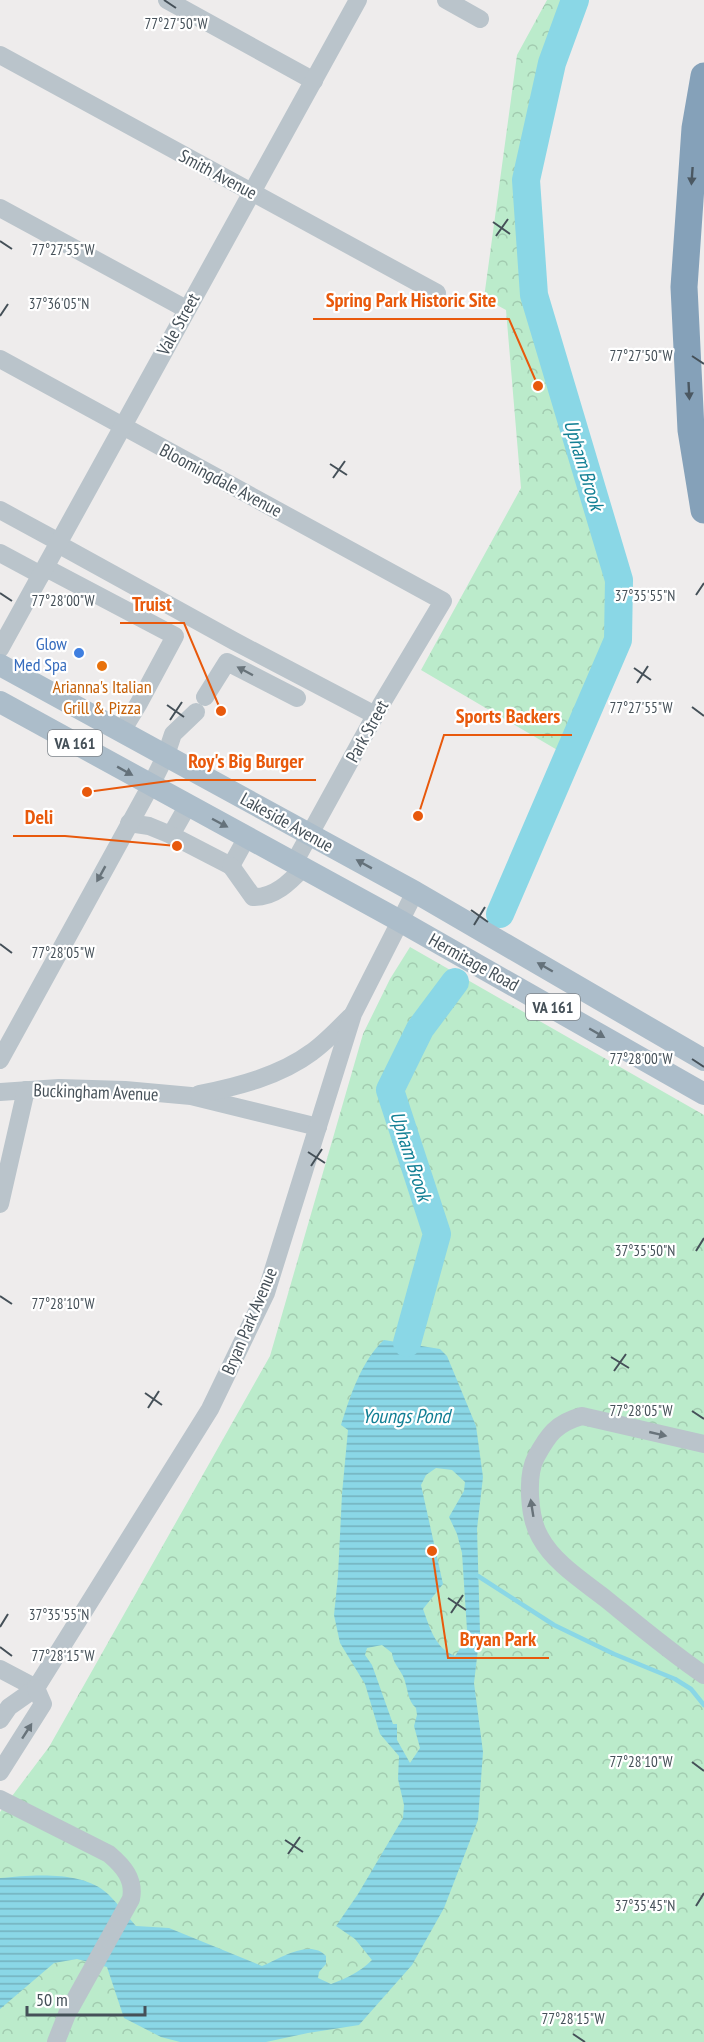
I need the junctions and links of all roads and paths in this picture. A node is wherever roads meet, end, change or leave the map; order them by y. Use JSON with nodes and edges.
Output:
{"nodes":[{"id":1,"x":167,"y":0,"type":"edge"},
{"id":2,"x":358,"y":0,"type":"edge"},
{"id":3,"x":446,"y":0,"type":"edge"},
{"id":4,"x":480,"y":18,"type":"dead end"},
{"id":5,"x":0,"y":54,"type":"edge"},
{"id":6,"x":704,"y":76,"type":"edge"},
{"id":7,"x":314,"y":81,"type":"junction"},
{"id":8,"x":252,"y":192,"type":"junction"},
{"id":9,"x":0,"y":208,"type":"edge"},
{"id":10,"x":437,"y":293,"type":"dead end"},
{"id":11,"x":186,"y":309,"type":"junction"},
{"id":12,"x":0,"y":359,"type":"edge"},
{"id":13,"x":122,"y":426,"type":"junction"},
{"id":14,"x":0,"y":510,"type":"edge"},
{"id":15,"x":704,"y":510,"type":"edge"},
{"id":16,"x":59,"y":543,"type":"junction"},
{"id":17,"x":0,"y":553,"type":"edge"},
{"id":18,"x":44,"y":572,"type":"junction"},
{"id":19,"x":443,"y":601,"type":"joint"},
{"id":20,"x":0,"y":649,"type":"edge"},
{"id":21,"x":0,"y":665,"type":"edge"},
{"id":22,"x":297,"y":698,"type":"dead end"},
{"id":23,"x":0,"y":702,"type":"edge"},
{"id":24,"x":375,"y":715,"type":"junction"},
{"id":25,"x":122,"y":731,"type":"junction"},
{"id":26,"x":166,"y":755,"type":"junction"},
{"id":27,"x":151,"y":785,"type":"junction"},
{"id":28,"x":188,"y":805,"type":"junction"},
{"id":29,"x":129,"y":823,"type":"junction"},
{"id":30,"x":309,"y":834,"type":"junction"},
{"id":31,"x":171,"y":835,"type":"junction"},
{"id":32,"x":247,"y":837,"type":"junction"},
{"id":33,"x":299,"y":865,"type":"junction"},
{"id":34,"x":231,"y":866,"type":"junction"},
{"id":35,"x":415,"y":892,"type":"junction"},
{"id":36,"x":400,"y":921,"type":"junction"},
{"id":37,"x":353,"y":1014,"type":"junction"},
{"id":38,"x":0,"y":1060,"type":"edge"},
{"id":39,"x":704,"y":1060,"type":"edge"},
{"id":40,"x":26,"y":1090,"type":"junction"},
{"id":41,"x":0,"y":1092,"type":"edge"},
{"id":42,"x":704,"y":1094,"type":"edge"},
{"id":43,"x":191,"y":1096,"type":"junction"},
{"id":44,"x":318,"y":1126,"type":"junction"},
{"id":45,"x":0,"y":1204,"type":"edge"},
{"id":46,"x":704,"y":1444,"type":"edge"},
{"id":47,"x":0,"y":1669,"type":"edge"},
{"id":48,"x":704,"y":1675,"type":"edge"},
{"id":49,"x":36,"y":1688,"type":"junction"},
{"id":50,"x":0,"y":1720,"type":"edge"},
{"id":51,"x":0,"y":1772,"type":"edge"},
{"id":52,"x":0,"y":1799,"type":"edge"},
{"id":53,"x":56,"y":2042,"type":"edge"}],
"edges":[{"from":1,"to":7,"type":"street"},
{"from":2,"to":7,"type":"street","name":"Vale Street"},
{"from":3,"to":4,"type":"street"},
{"from":5,"to":8,"type":"street","name":"Smith Avenue"},
{"from":6,"to":15,"type":"highway","one_way":true},
{"from":7,"to":8,"type":"street","name":"Vale Street"},
{"from":8,"to":10,"type":"street","name":"Smith Avenue"},
{"from":8,"to":11,"type":"street","name":"Vale Street"},
{"from":9,"to":11,"type":"street"},
{"from":11,"to":13,"type":"street","name":"Vale Street"},
{"from":12,"to":13,"type":"street","name":"Bloomingdale Avenue"},
{"from":13,"to":16,"type":"street","name":"Vale Street"},
{"from":13,"to":19,"type":"street","name":"Bloomingdale Avenue"},
{"from":14,"to":16,"type":"street"},
{"from":16,"to":18,"type":"street","name":"Vale Street"},
{"from":16,"to":24,"type":"street"},
{"from":17,"to":18,"type":"street"},
{"from":18,"to":20,"type":"street","name":"Vale Street"},
{"from":18,"to":25,"type":"street"},
{"from":19,"to":24,"type":"street","name":"Park Street"},
{"from":21,"to":25,"type":"main road","name":"Lakeside Avenue","number":"VA 161"},
{"from":22,"to":26,"type":"street","one_way":true},
{"from":23,"to":27,"type":"main road","name":"Lakeside Avenue","number":"VA 161","one_way":true},
{"from":24,"to":30,"type":"street","name":"Park Street"},
{"from":25,"to":26,"type":"main road","name":"Lakeside Avenue","number":"VA 161"},
{"from":26,"to":27,"type":"street"},
{"from":26,"to":30,"type":"main road","name":"Lakeside Avenue","number":"VA 161"},
{"from":27,"to":28,"type":"main road","name":"Lakeside Avenue","number":"VA 161"},
{"from":27,"to":29,"type":"street"},
{"from":28,"to":31,"type":"street"},
{"from":28,"to":32,"type":"main road","name":"Lakeside Avenue","number":"VA 161","one_way":true},
{"from":29,"to":31,"type":"street"},
{"from":29,"to":38,"type":"street","one_way":true},
{"from":30,"to":33,"type":"street","name":"Park Street"},
{"from":35,"to":30,"type":"main road","name":"Lakeside Avenue","number":"VA 161","one_way":true},
{"from":31,"to":34,"type":"street"},
{"from":32,"to":33,"type":"main road","name":"Lakeside Avenue","number":"VA 161"},
{"from":32,"to":34,"type":"street"},
{"from":33,"to":34,"type":"street"},
{"from":33,"to":36,"type":"main road","name":"Lakeside Avenue","number":"VA 161"},
{"from":35,"to":36,"type":"street","name":"Bryan Park Avenue"},
{"from":39,"to":35,"type":"main road","name":"Hermitage Road","number":"VA 161","one_way":true},
{"from":36,"to":37,"type":"street","name":"Bryan Park Avenue"},
{"from":36,"to":42,"type":"main road","name":"Hermitage Road","number":"VA 161","one_way":true},
{"from":37,"to":43,"type":"street","name":"Buckingham Avenue"},
{"from":37,"to":44,"type":"street","name":"Bryan Park Avenue"},
{"from":40,"to":41,"type":"street","name":"Buckingham Avenue"},
{"from":40,"to":43,"type":"street","name":"Buckingham Avenue"},
{"from":40,"to":45,"type":"street"},
{"from":43,"to":44,"type":"street","name":"Buckingham Avenue"},
{"from":44,"to":49,"type":"street","name":"Bryan Park Avenue"},
{"from":48,"to":46,"type":"street","one_way":true},
{"from":47,"to":49,"type":"street"},
{"from":49,"to":50,"type":"street","name":"Bryan Park Avenue"},
{"from":51,"to":49,"type":"street","one_way":true},
{"from":52,"to":53,"type":"street"}]}
